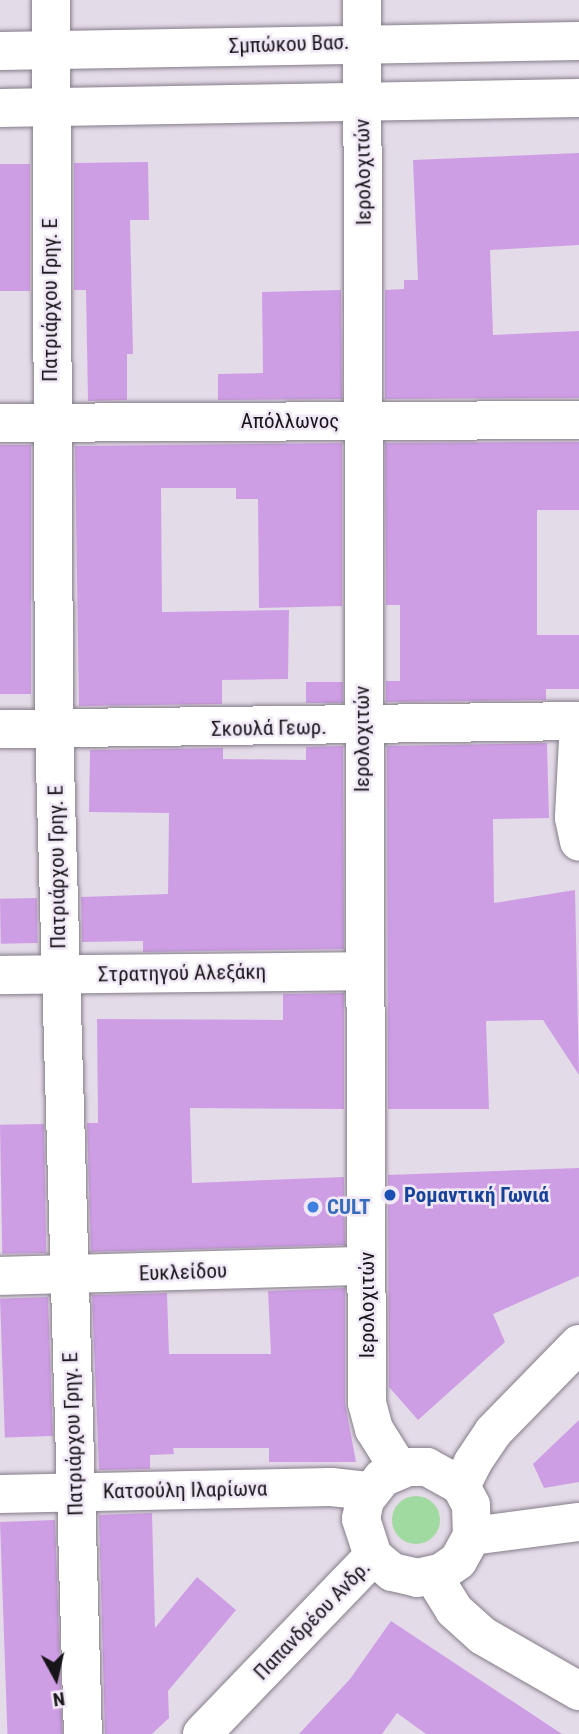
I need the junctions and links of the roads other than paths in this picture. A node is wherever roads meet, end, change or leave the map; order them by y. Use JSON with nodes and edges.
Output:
{"nodes":[{"id":1,"x":51,"y":0,"type":"edge"},
{"id":2,"x":362,"y":0,"type":"edge"},
{"id":3,"x":579,"y":41,"type":"edge"},
{"id":4,"x":361,"y":42,"type":"junction"},
{"id":5,"x":50,"y":50,"type":"junction"},
{"id":6,"x":0,"y":51,"type":"edge"},
{"id":7,"x":579,"y":98,"type":"edge"},
{"id":8,"x":361,"y":100,"type":"junction"},
{"id":9,"x":49,"y":107,"type":"junction"},
{"id":10,"x":0,"y":108,"type":"edge"},
{"id":11,"x":579,"y":420,"type":"edge"},
{"id":12,"x":366,"y":421,"type":"junction"},
{"id":13,"x":51,"y":422,"type":"junction"},
{"id":14,"x":0,"y":423,"type":"edge"},
{"id":15,"x":579,"y":721,"type":"edge"},
{"id":16,"x":361,"y":727,"type":"junction"},
{"id":17,"x":0,"y":730,"type":"edge"},
{"id":18,"x":54,"y":730,"type":"junction"},
{"id":19,"x":579,"y":841,"type":"edge"},
{"id":20,"x":363,"y":971,"type":"junction"},
{"id":21,"x":60,"y":974,"type":"junction"},
{"id":22,"x":0,"y":975,"type":"edge"},
{"id":23,"x":366,"y":1266,"type":"junction"},
{"id":24,"x":68,"y":1275,"type":"junction"},
{"id":25,"x":0,"y":1276,"type":"edge"},
{"id":26,"x":579,"y":1344,"type":"edge"},
{"id":27,"x":385,"y":1480,"type":"junction"},
{"id":28,"x":461,"y":1486,"type":"junction"},
{"id":29,"x":75,"y":1493,"type":"junction"},
{"id":30,"x":0,"y":1494,"type":"edge"},
{"id":31,"x":579,"y":1522,"type":"edge"},
{"id":32,"x":472,"y":1536,"type":"junction"},
{"id":33,"x":373,"y":1556,"type":"junction"},
{"id":34,"x":433,"y":1576,"type":"junction"},
{"id":35,"x":579,"y":1691,"type":"edge"},
{"id":36,"x":83,"y":1734,"type":"edge"},
{"id":37,"x":202,"y":1734,"type":"edge"}],
"edges":[{"from":1,"to":5,"type":"street","name":"Πατριάρχου Γρηγ. Ε"},
{"from":2,"to":4,"type":"street","name":"Ιερολοχιτών"},
{"from":3,"to":4,"type":"street","name":"Σμπώκου Βασ."},
{"from":4,"to":5,"type":"street","name":"Σμπώκου Βασ."},
{"from":4,"to":8,"type":"street","name":"Ιερολοχιτών"},
{"from":5,"to":6,"type":"street","name":"Σμπώκου Βασ."},
{"from":5,"to":9,"type":"street","name":"Πατριάρχου Γρηγ. Ε"},
{"from":7,"to":8,"type":"street"},
{"from":8,"to":9,"type":"street"},
{"from":8,"to":12,"type":"street","name":"Ιερολοχιτών"},
{"from":9,"to":10,"type":"street"},
{"from":9,"to":13,"type":"street","name":"Πατριάρχου Γρηγ. Ε"},
{"from":11,"to":12,"type":"street","name":"Απόλλωνος"},
{"from":12,"to":13,"type":"street","name":"Απόλλωνος"},
{"from":12,"to":16,"type":"street","name":"Ιερολοχιτών"},
{"from":13,"to":14,"type":"street","name":"Απόλλωνος"},
{"from":13,"to":18,"type":"street","name":"Πατριάρχου Γρηγ. Ε"},
{"from":15,"to":16,"type":"street","name":"Σκουλά Γεωρ."},
{"from":15,"to":19,"type":"street"},
{"from":16,"to":18,"type":"street","name":"Σκουλά Γεωρ."},
{"from":16,"to":20,"type":"street","name":"Ιερολοχιτών"},
{"from":17,"to":18,"type":"street","name":"Σκουλά Γεωρ."},
{"from":18,"to":21,"type":"street","name":"Πατριάρχου Γρηγ. Ε"},
{"from":20,"to":21,"type":"street","name":"Στρατηγού Αλεξάκη"},
{"from":20,"to":23,"type":"street","name":"Ιερολοχιτών"},
{"from":21,"to":22,"type":"street","name":"Στρατηγού Αλεξάκη"},
{"from":21,"to":24,"type":"street","name":"Πατριάρχου Γρηγ. Ε"},
{"from":23,"to":24,"type":"street","name":"Ευκλείδου"},
{"from":23,"to":27,"type":"street","name":"Ιερολοχιτών"},
{"from":24,"to":25,"type":"street","name":"Ευκλείδου"},
{"from":24,"to":29,"type":"street","name":"Πατριάρχου Γρηγ. Ε"},
{"from":26,"to":28,"type":"street"},
{"from":27,"to":28,"type":"street"},
{"from":27,"to":29,"type":"street","name":"Κατσούλη Ιλαρίωνα"},
{"from":27,"to":33,"type":"street"},
{"from":28,"to":32,"type":"street"},
{"from":29,"to":30,"type":"street","name":"Κατσούλη Ιλαρίωνα"},
{"from":29,"to":36,"type":"street","name":"Πατριάρχου Γρηγ. Ε"},
{"from":31,"to":32,"type":"street"},
{"from":32,"to":34,"type":"street"},
{"from":33,"to":34,"type":"street","name":"Παπανδρέου Ανδρ."},
{"from":33,"to":37,"type":"street","name":"Παπανδρέου Ανδρ."},
{"from":34,"to":35,"type":"street"}]}
